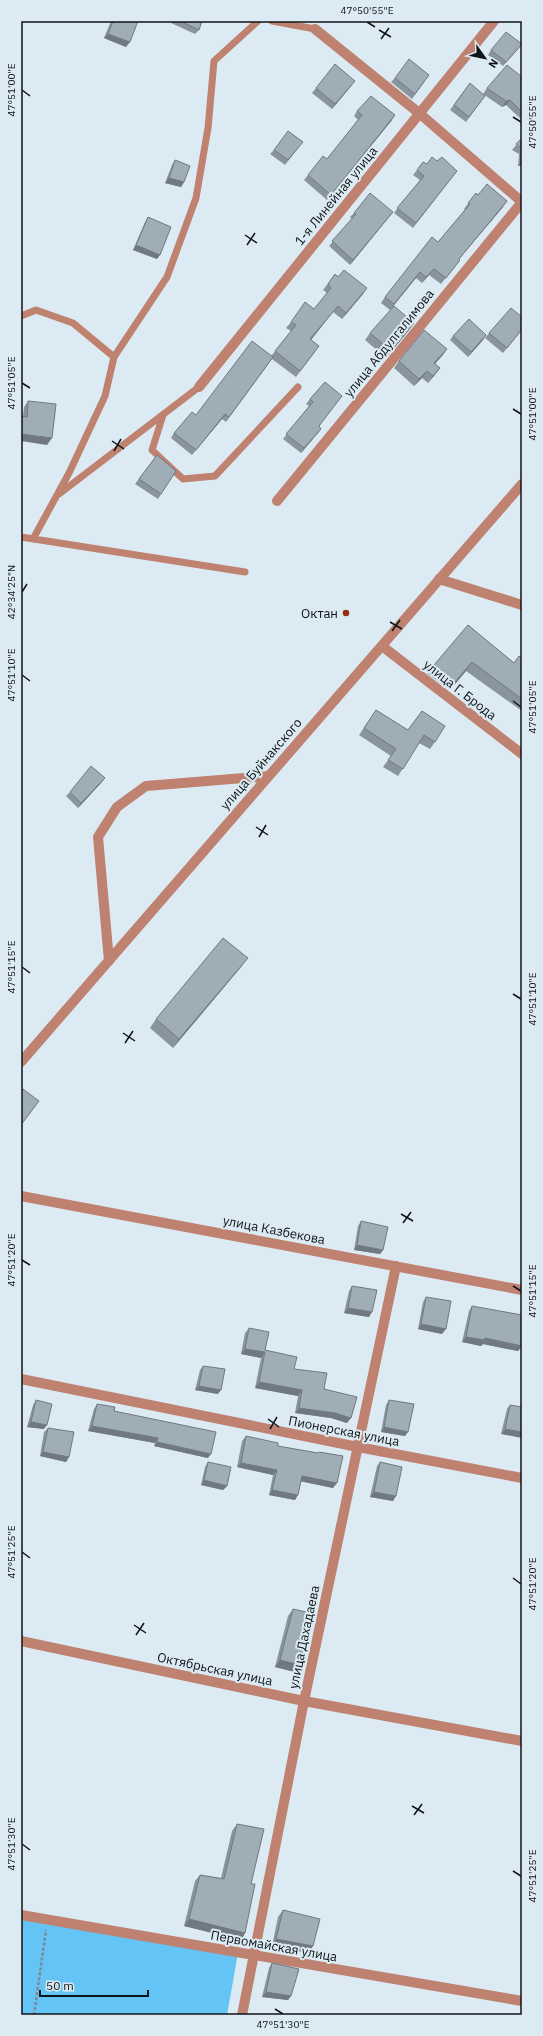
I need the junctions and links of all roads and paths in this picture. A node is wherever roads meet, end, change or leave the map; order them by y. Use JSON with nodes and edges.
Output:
{"nodes":[{"id":1,"x":258,"y":21,"type":"edge"},
{"id":2,"x":272,"y":21,"type":"edge"},
{"id":3,"x":494,"y":21,"type":"edge"},
{"id":4,"x":315,"y":29,"type":"joint"},
{"id":5,"x":419,"y":113,"type":"junction"},
{"id":6,"x":522,"y":202,"type":"edge"},
{"id":7,"x":21,"y":316,"type":"edge"},
{"id":8,"x":114,"y":357,"type":"junction"},
{"id":9,"x":199,"y":387,"type":"joint"},
{"id":10,"x":298,"y":387,"type":"dead end"},
{"id":11,"x":163,"y":415,"type":"junction"},
{"id":12,"x":522,"y":484,"type":"edge"},
{"id":13,"x":57,"y":496,"type":"junction"},
{"id":14,"x":277,"y":501,"type":"dead end"},
{"id":15,"x":21,"y":537,"type":"edge"},
{"id":16,"x":33,"y":539,"type":"junction"},
{"id":17,"x":245,"y":572,"type":"dead end"},
{"id":18,"x":439,"y":579,"type":"junction"},
{"id":19,"x":522,"y":605,"type":"edge"},
{"id":20,"x":382,"y":646,"type":"junction"},
{"id":21,"x":522,"y":754,"type":"edge"},
{"id":22,"x":268,"y":776,"type":"junction"},
{"id":23,"x":109,"y":961,"type":"junction"},
{"id":24,"x":21,"y":1061,"type":"edge"},
{"id":25,"x":21,"y":1196,"type":"edge"},
{"id":26,"x":396,"y":1266,"type":"junction"},
{"id":27,"x":522,"y":1290,"type":"edge"},
{"id":28,"x":21,"y":1379,"type":"edge"},
{"id":29,"x":358,"y":1447,"type":"junction"},
{"id":30,"x":522,"y":1478,"type":"edge"},
{"id":31,"x":21,"y":1641,"type":"edge"},
{"id":32,"x":304,"y":1701,"type":"junction"},
{"id":33,"x":522,"y":1741,"type":"edge"},
{"id":34,"x":21,"y":1916,"type":"edge"},
{"id":35,"x":48,"y":1921,"type":"junction"},
{"id":36,"x":252,"y":1955,"type":"junction"},
{"id":37,"x":522,"y":2001,"type":"edge"},
{"id":38,"x":34,"y":2015,"type":"edge"},
{"id":39,"x":242,"y":2015,"type":"edge"}],
"edges":[{"from":1,"to":8,"type":"lane"},
{"from":2,"to":4,"type":"lane"},
{"from":3,"to":5,"type":"street","name":"1-я Линейная улица"},
{"from":4,"to":5,"type":"street"},
{"from":5,"to":6,"type":"street"},
{"from":5,"to":9,"type":"street","name":"1-я Линейная улица"},
{"from":6,"to":14,"type":"street","name":"улица Абдулгалимова"},
{"from":7,"to":8,"type":"lane"},
{"from":8,"to":13,"type":"lane"},
{"from":9,"to":11,"type":"lane"},
{"from":10,"to":11,"type":"lane"},
{"from":11,"to":13,"type":"lane"},
{"from":12,"to":18,"type":"street","name":"улица Буйнакского"},
{"from":13,"to":16,"type":"lane"},
{"from":15,"to":16,"type":"lane"},
{"from":16,"to":17,"type":"lane"},
{"from":18,"to":19,"type":"street"},
{"from":18,"to":20,"type":"street","name":"улица Буйнакского"},
{"from":20,"to":21,"type":"street","name":"улица Г. Брода"},
{"from":20,"to":22,"type":"street","name":"улица Буйнакского"},
{"from":22,"to":23,"type":"street","name":"улица Буйнакского"},
{"from":22,"to":23,"type":"street"},
{"from":23,"to":24,"type":"street","name":"улица Буйнакского"},
{"from":25,"to":26,"type":"street","name":"улица Казбекова"},
{"from":26,"to":27,"type":"street","name":"улица Казбекова"},
{"from":26,"to":29,"type":"street","name":"улица Дахадаева"},
{"from":28,"to":29,"type":"street","name":"Пионерская улица"},
{"from":29,"to":30,"type":"street","name":"Пионерская улица"},
{"from":29,"to":32,"type":"street","name":"улица Дахадаева"},
{"from":31,"to":32,"type":"street","name":"Октябрьская улица"},
{"from":32,"to":33,"type":"street","name":"Октябрьская улица"},
{"from":32,"to":36,"type":"street","name":"улица Дахадаева"},
{"from":34,"to":35,"type":"street","name":"Первомайская улица"},
{"from":35,"to":36,"type":"street","name":"Первомайская улица"},
{"from":35,"to":38,"type":"path"},
{"from":36,"to":37,"type":"street","name":"Первомайская улица"},
{"from":36,"to":39,"type":"street","name":"улица Дахадаева"}]}
